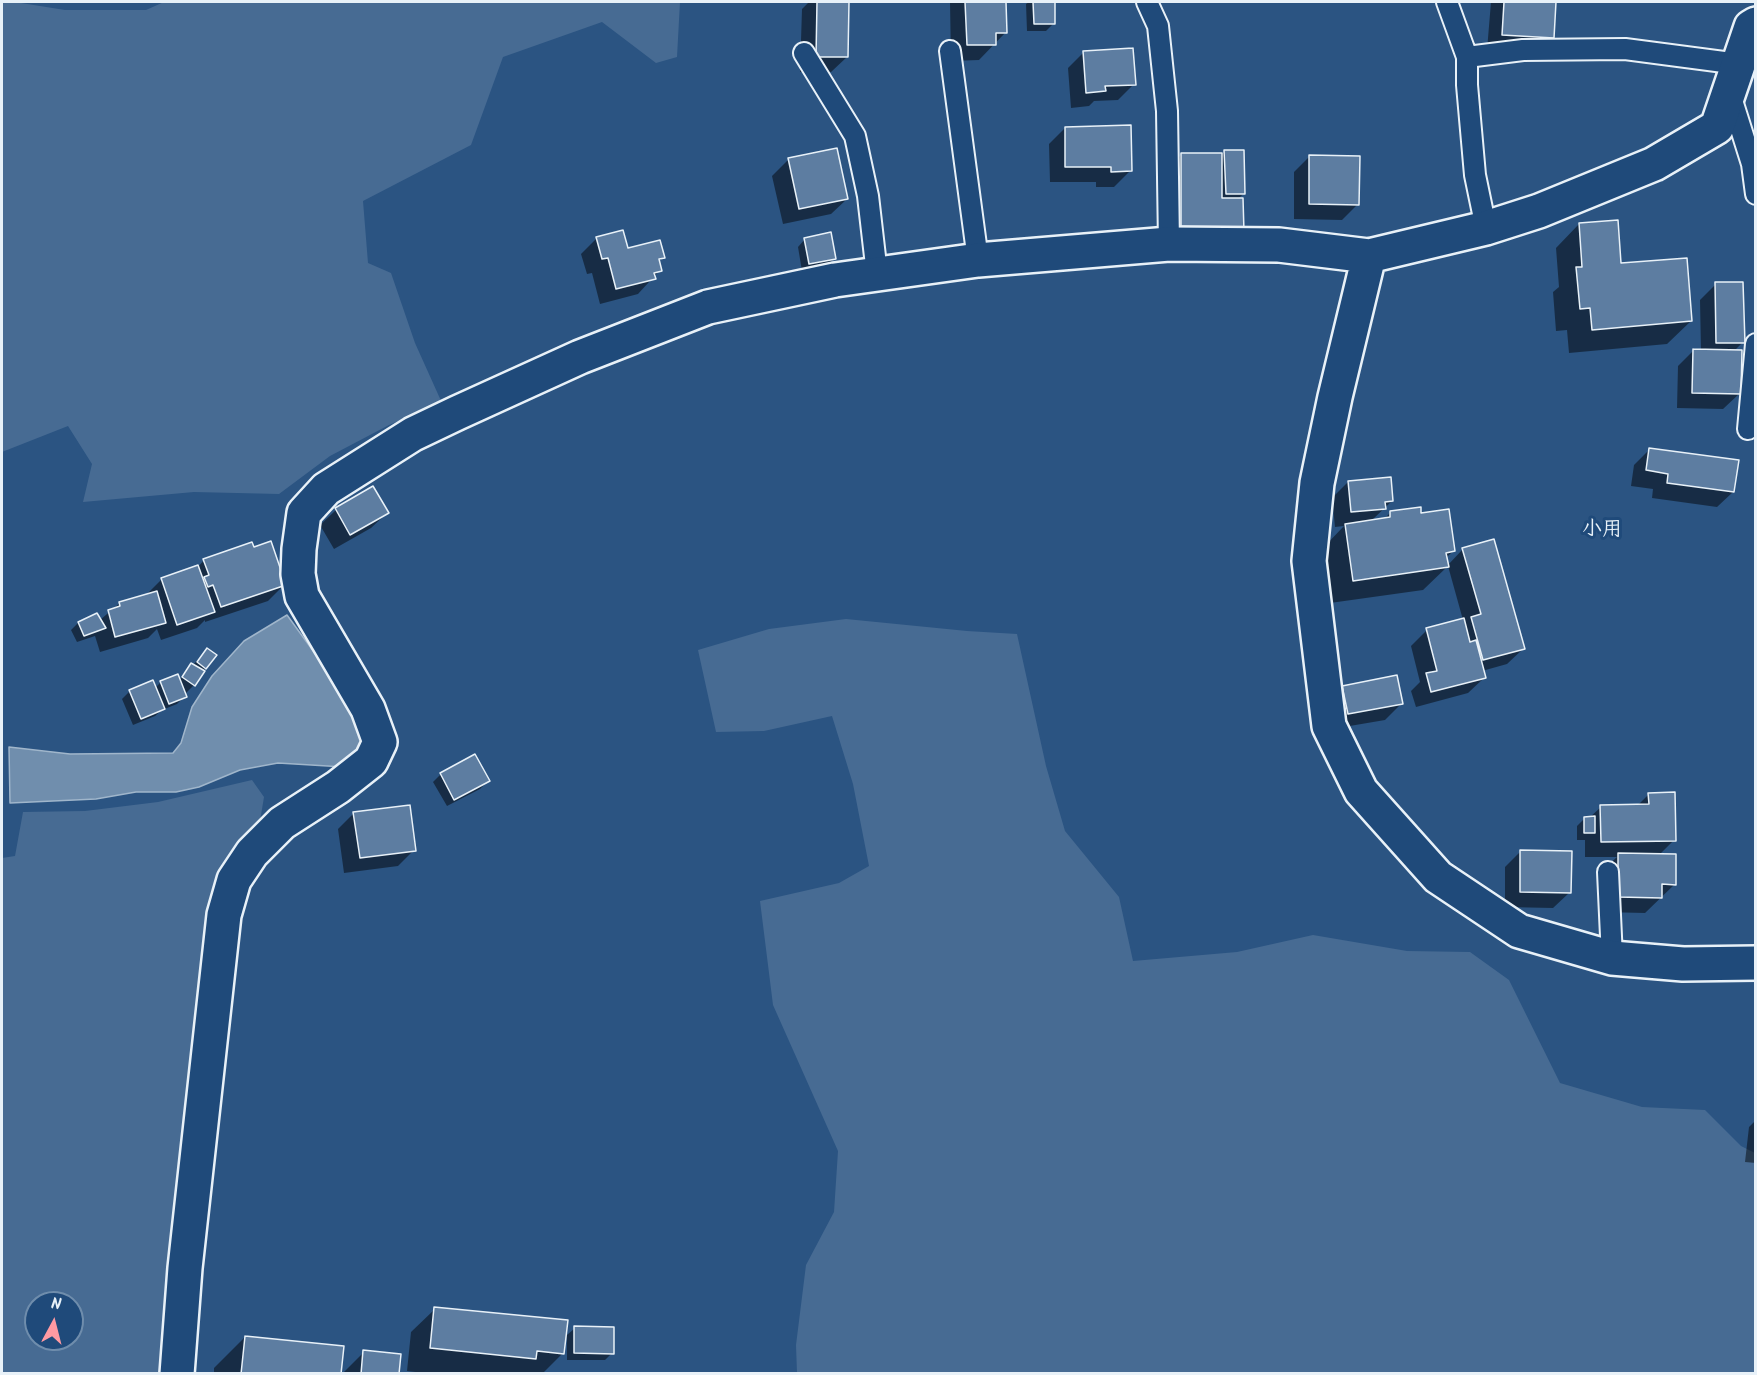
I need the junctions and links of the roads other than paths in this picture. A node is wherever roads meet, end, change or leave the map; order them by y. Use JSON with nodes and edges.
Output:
{"nodes":[{"id":1,"x":1147,"y":2,"type":"edge"},
{"id":2,"x":1447,"y":2,"type":"edge"},
{"id":3,"x":1755,"y":24,"type":"edge"},
{"id":4,"x":950,"y":51,"type":"dead end"},
{"id":5,"x":804,"y":53,"type":"dead end"},
{"id":6,"x":1467,"y":57,"type":"junction"},
{"id":7,"x":1734,"y":78,"type":"junction"},
{"id":8,"x":1755,"y":194,"type":"edge"},
{"id":9,"x":1486,"y":228,"type":"junction"},
{"id":10,"x":1170,"y":244,"type":"junction"},
{"id":11,"x":1369,"y":256,"type":"junction"},
{"id":12,"x":978,"y":260,"type":"junction"},
{"id":13,"x":877,"y":274,"type":"junction"},
{"id":14,"x":1755,"y":344,"type":"edge"},
{"id":15,"x":1748,"y":429,"type":"dead end"},
{"id":16,"x":1608,"y":872,"type":"dead end"},
{"id":17,"x":1612,"y":958,"type":"junction"},
{"id":18,"x":1755,"y":963,"type":"edge"},
{"id":19,"x":177,"y":1374,"type":"edge"}],
"edges":[{"from":1,"to":10,"type":"lane"},
{"from":2,"to":6,"type":"lane"},
{"from":3,"to":7,"type":"street"},
{"from":4,"to":12,"type":"lane"},
{"from":5,"to":13,"type":"lane"},
{"from":6,"to":7,"type":"lane"},
{"from":6,"to":9,"type":"lane"},
{"from":7,"to":8,"type":"lane"},
{"from":7,"to":9,"type":"street"},
{"from":9,"to":11,"type":"street"},
{"from":10,"to":11,"type":"street"},
{"from":10,"to":12,"type":"street"},
{"from":11,"to":17,"type":"street"},
{"from":12,"to":13,"type":"street"},
{"from":13,"to":19,"type":"street"},
{"from":14,"to":15,"type":"lane"},
{"from":16,"to":17,"type":"lane"},
{"from":17,"to":18,"type":"street"}]}
